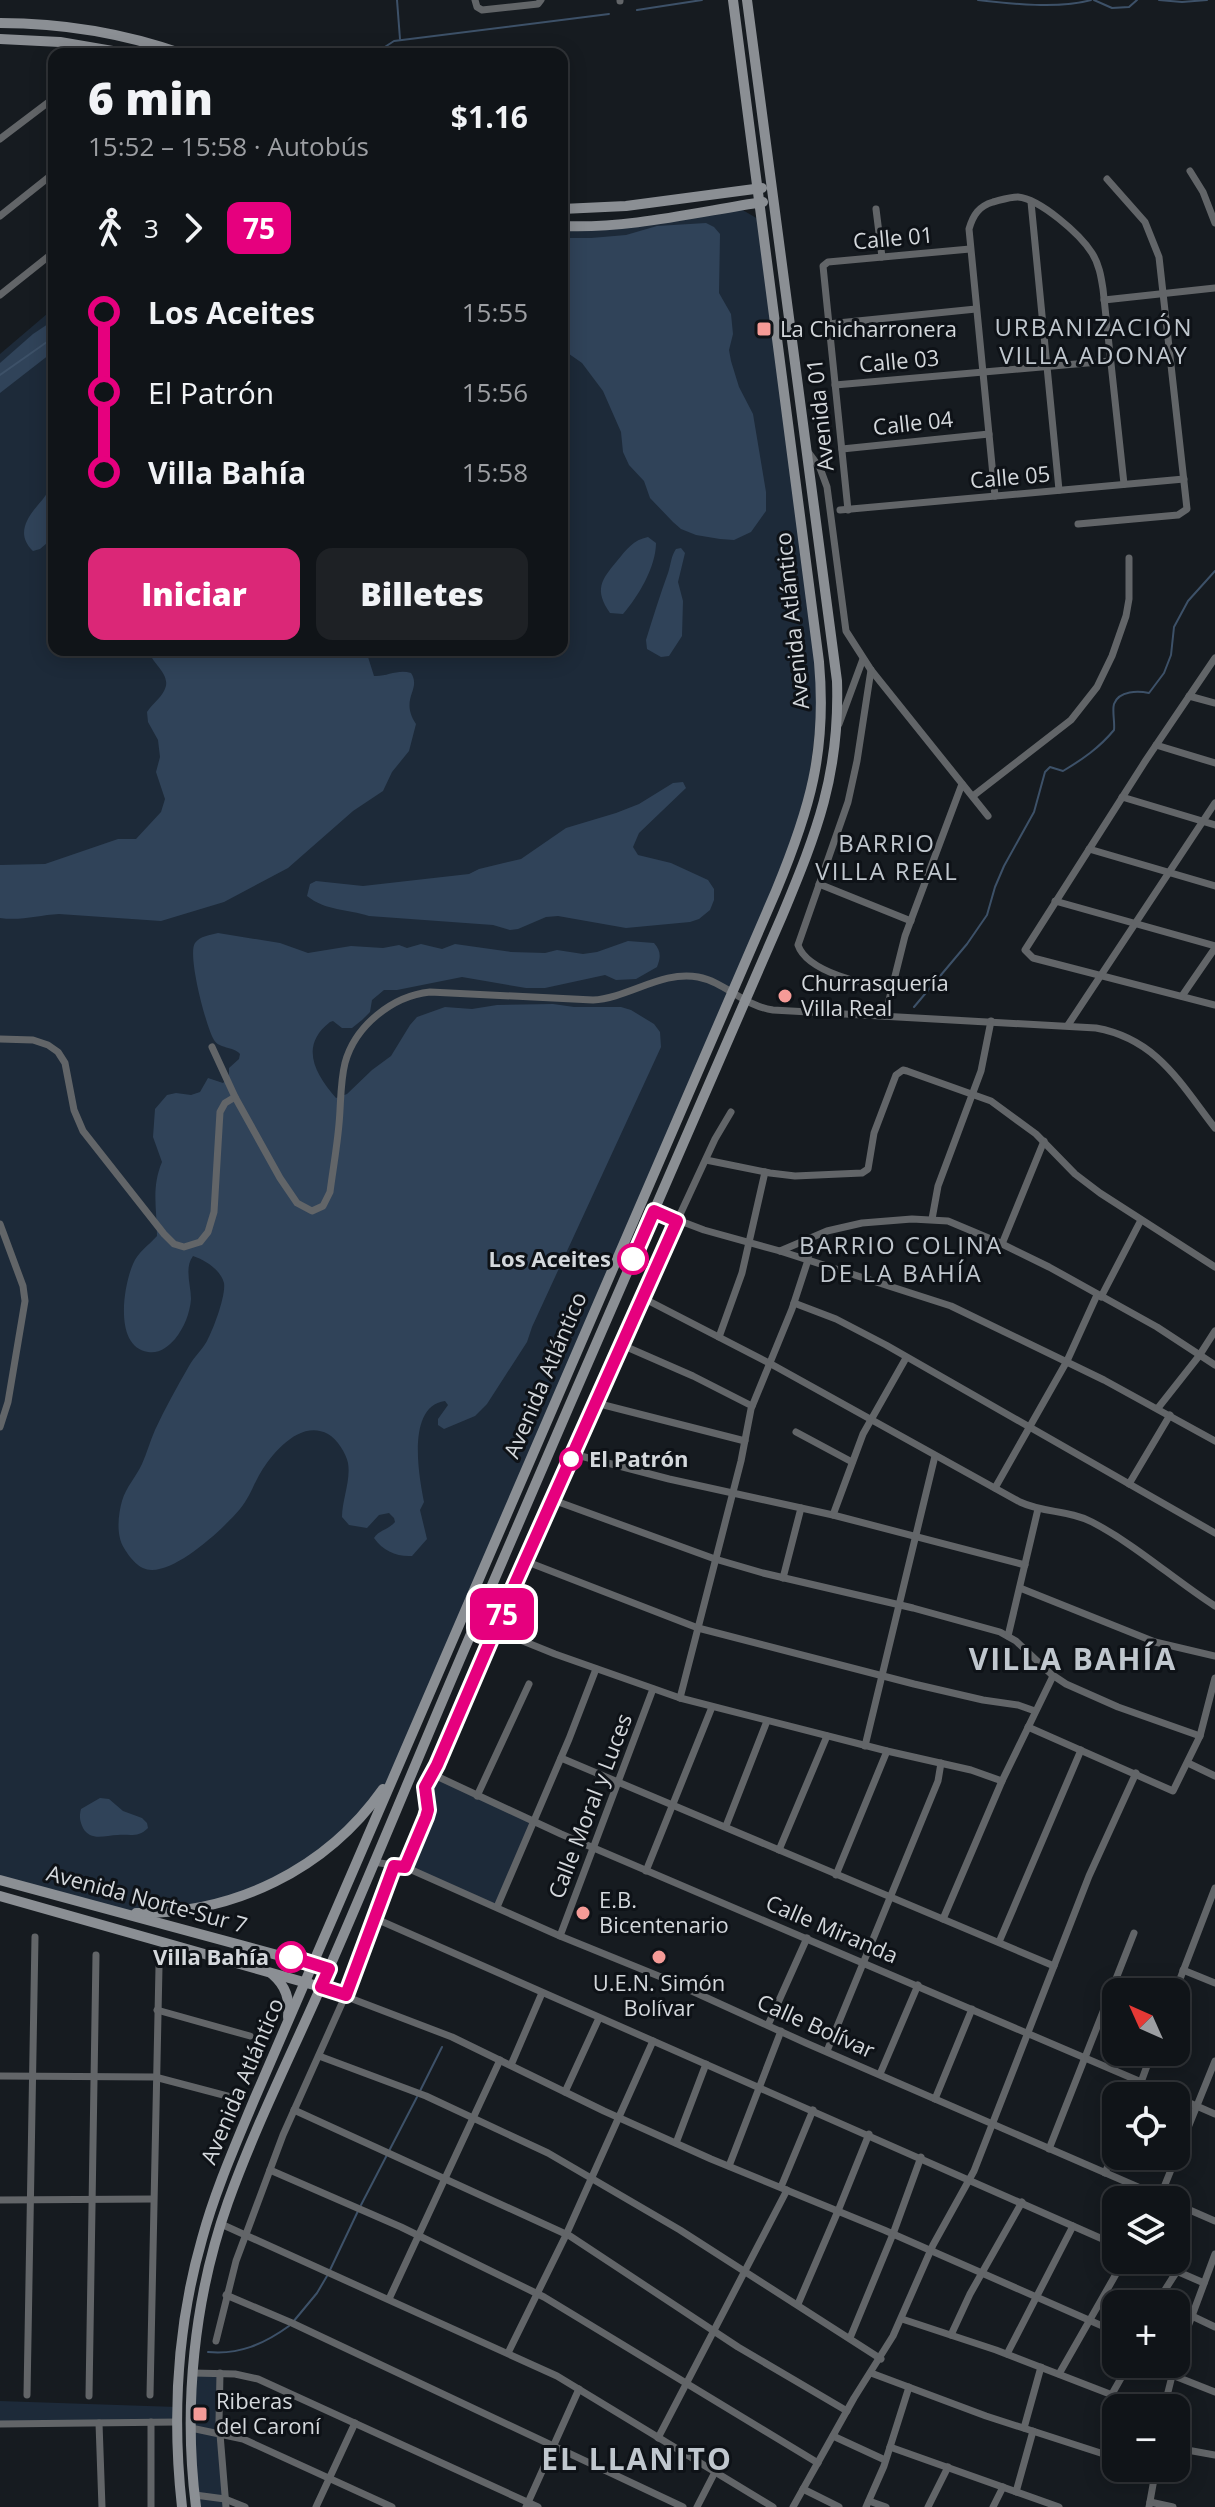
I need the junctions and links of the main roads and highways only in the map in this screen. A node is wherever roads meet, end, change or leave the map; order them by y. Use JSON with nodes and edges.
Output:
{"nodes":[{"id":1,"x":733,"y":0,"type":"edge"},
{"id":2,"x":747,"y":0,"type":"edge"},
{"id":3,"x":0,"y":23,"type":"edge"},
{"id":4,"x":0,"y":39,"type":"edge"},
{"id":5,"x":98,"y":48,"type":"edge"},
{"id":6,"x":164,"y":48,"type":"edge"},
{"id":7,"x":755,"y":167,"type":"junction"},
{"id":8,"x":772,"y":186,"type":"junction"},
{"id":9,"x":758,"y":189,"type":"junction"},
{"id":10,"x":737,"y":192,"type":"junction"},
{"id":11,"x":773,"y":200,"type":"junction"},
{"id":12,"x":760,"y":202,"type":"junction"},
{"id":13,"x":734,"y":207,"type":"junction"},
{"id":14,"x":568,"y":209,"type":"edge"},
{"id":15,"x":568,"y":226,"type":"edge"},
{"id":16,"x":763,"y":226,"type":"junction"},
{"id":17,"x":399,"y":1764,"type":"junction"},
{"id":18,"x":0,"y":1880,"type":"edge"},
{"id":19,"x":0,"y":1896,"type":"edge"},
{"id":20,"x":121,"y":1913,"type":"junction"},
{"id":21,"x":314,"y":1963,"type":"junction"},
{"id":22,"x":329,"y":1969,"type":"junction"},
{"id":23,"x":267,"y":1971,"type":"junction"},
{"id":24,"x":306,"y":1982,"type":"junction"},
{"id":25,"x":321,"y":1987,"type":"junction"},
{"id":26,"x":286,"y":2026,"type":"junction"},
{"id":27,"x":196,"y":2501,"type":"edge"},
{"id":28,"x":182,"y":2507,"type":"edge"}],
"edges":[{"from":1,"to":7,"type":"main road","name":"Avenida Atlántico"},
{"from":2,"to":8,"type":"main road","name":"Avenida Atlántico"},
{"from":3,"to":6,"type":"main road"},
{"from":4,"to":5,"type":"main road"},
{"from":7,"to":9,"type":"main road","name":"Avenida Atlántico"},
{"from":7,"to":10,"type":"main road"},
{"from":8,"to":9,"type":"main road"},
{"from":8,"to":11,"type":"main road","name":"Avenida Atlántico"},
{"from":9,"to":10,"type":"main road"},
{"from":9,"to":12,"type":"main road","name":"Avenida Atlántico"},
{"from":10,"to":14,"type":"main road"},
{"from":11,"to":12,"type":"main road"},
{"from":11,"to":22,"type":"main road","name":"Avenida Atlántico"},
{"from":12,"to":13,"type":"main road"},
{"from":12,"to":16,"type":"main road","name":"Avenida Atlántico"},
{"from":13,"to":15,"type":"main road"},
{"from":13,"to":16,"type":"main road"},
{"from":16,"to":17,"type":"main road","name":"Avenida Atlántico"},
{"from":17,"to":20,"type":"main road"},
{"from":17,"to":21,"type":"main road","name":"Avenida Atlántico"},
{"from":18,"to":20,"type":"main road","name":"Avenida Norte-Sur 7"},
{"from":19,"to":23,"type":"main road","name":"Avenida Norte-Sur 7"},
{"from":20,"to":21,"type":"main road","name":"Avenida Norte-Sur 7"},
{"from":21,"to":22,"type":"main road","name":"Avenida Norte-Sur 7"},
{"from":21,"to":24,"type":"main road","name":"Avenida Atlántico"},
{"from":22,"to":25,"type":"main road","name":"Avenida Atlántico"},
{"from":23,"to":24,"type":"main road","name":"Avenida Norte-Sur 7"},
{"from":23,"to":26,"type":"main road"},
{"from":24,"to":25,"type":"main road","name":"Avenida Norte-Sur 7"},
{"from":24,"to":26,"type":"main road","name":"Avenida Atlántico"},
{"from":25,"to":27,"type":"main road","name":"Avenida Atlántico"},
{"from":26,"to":28,"type":"main road","name":"Avenida Atlántico"}]}
